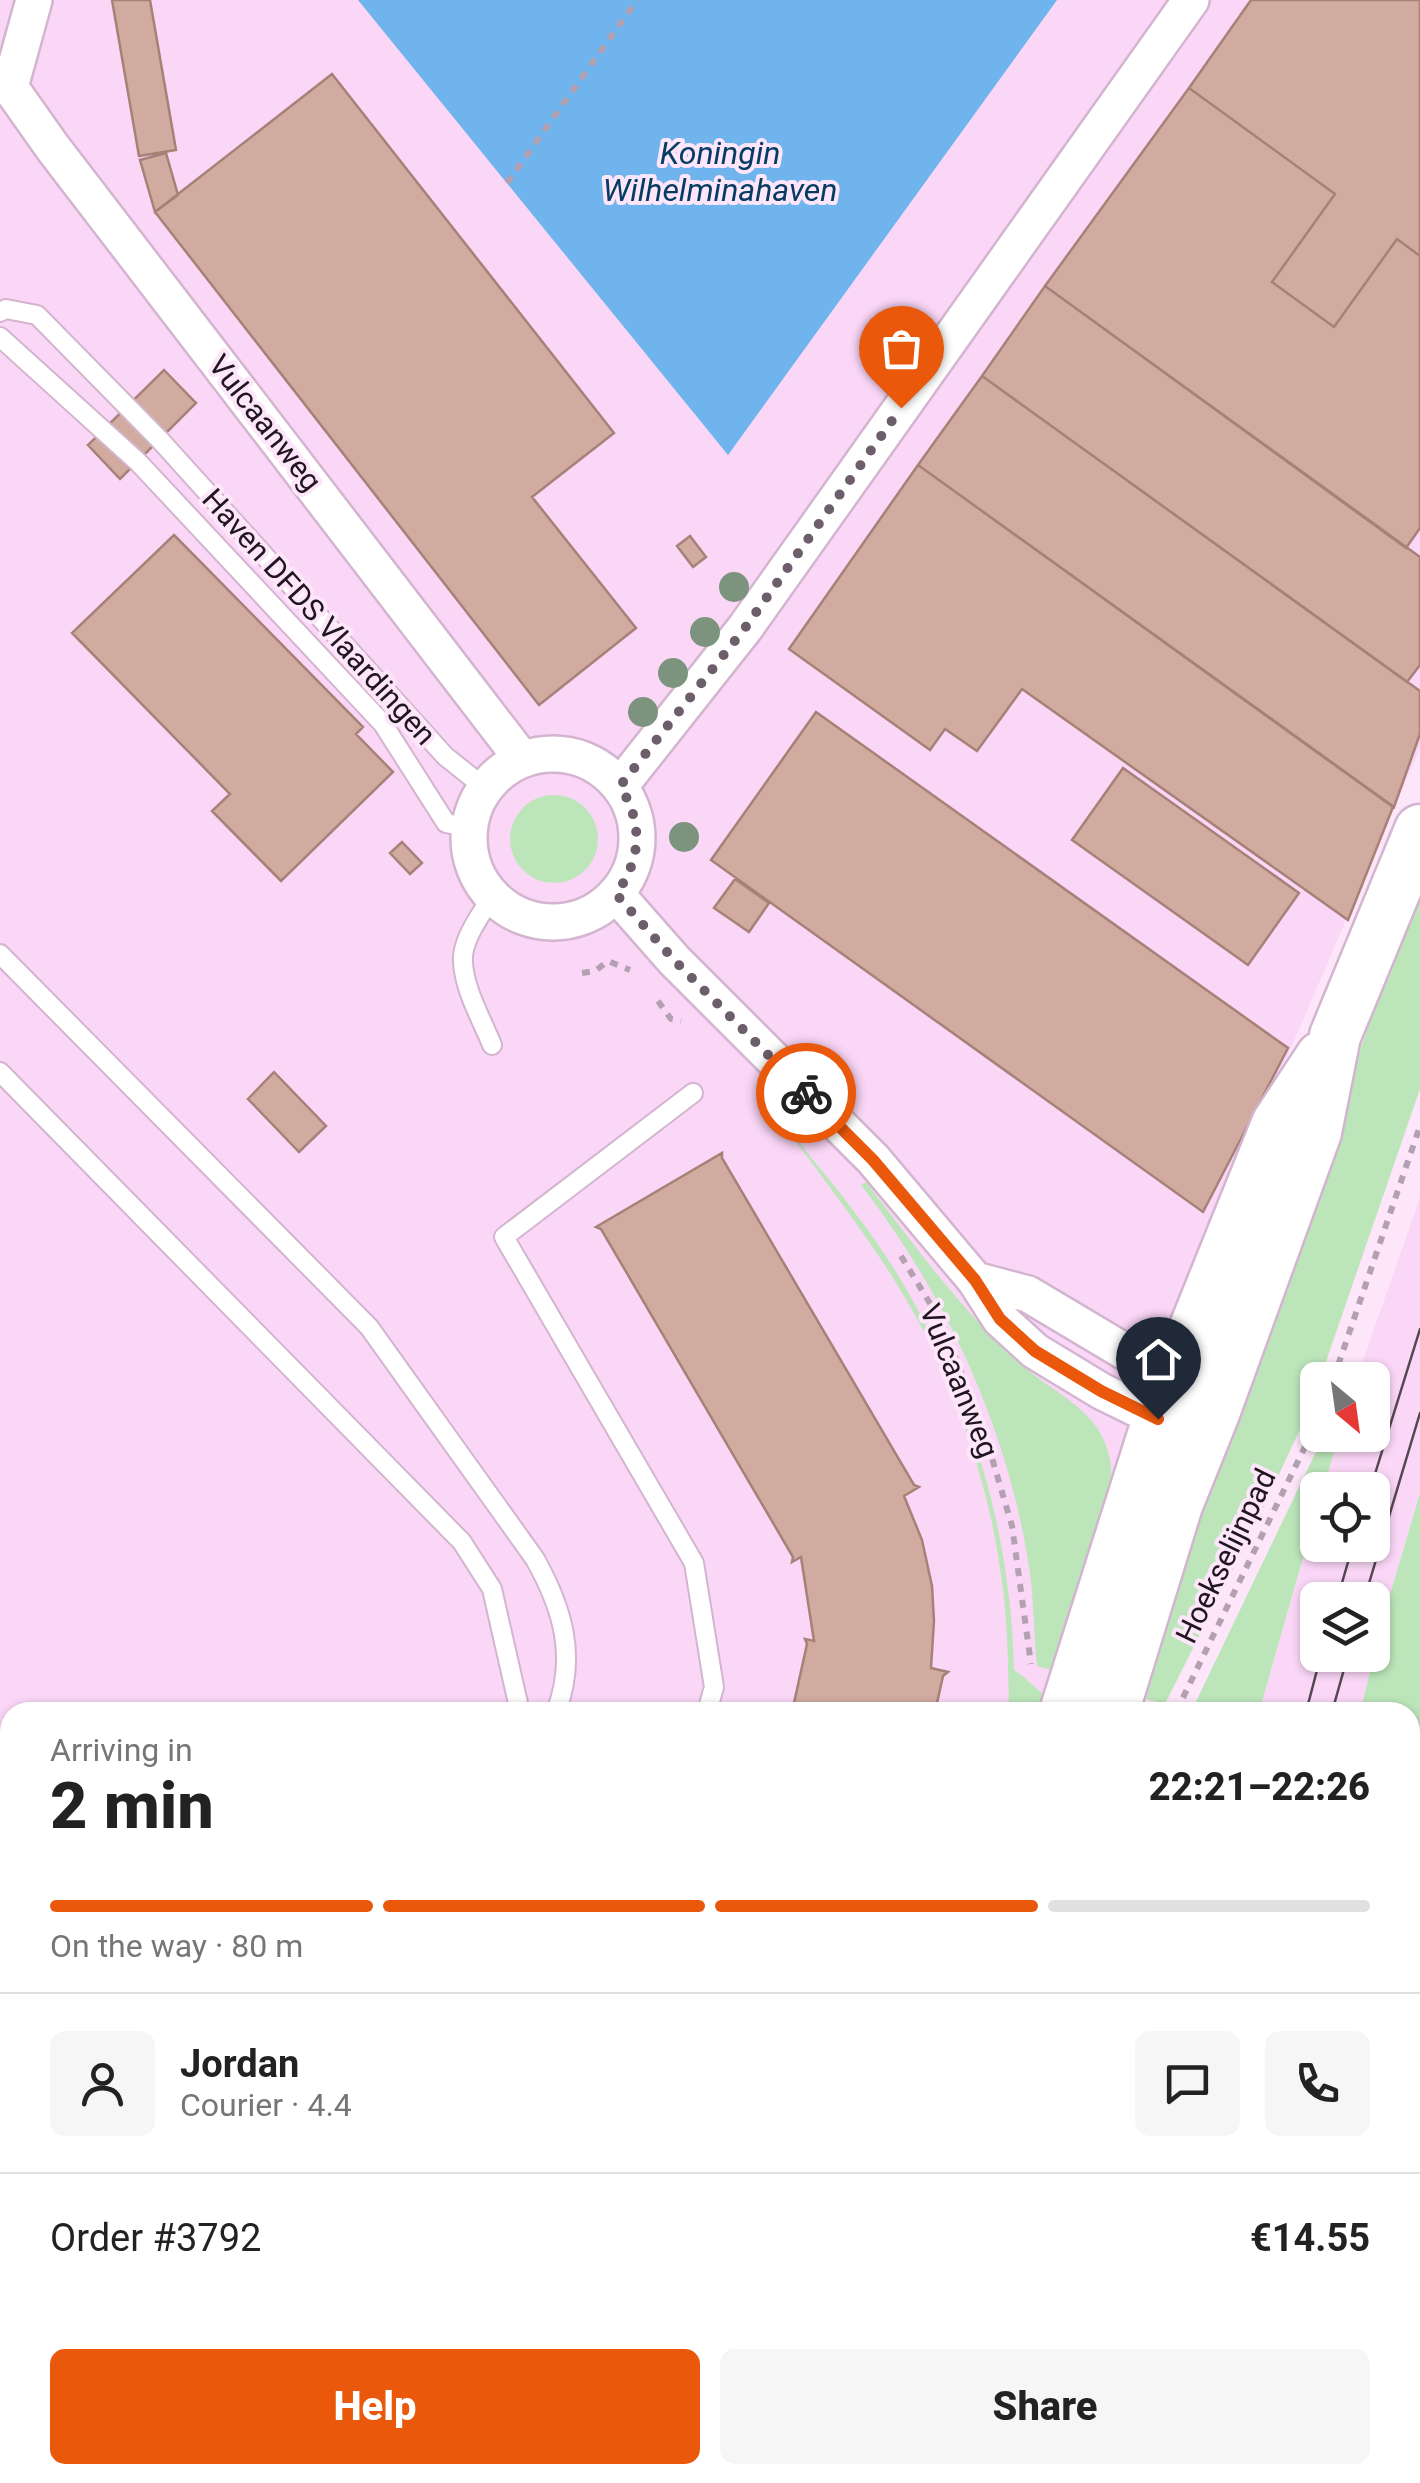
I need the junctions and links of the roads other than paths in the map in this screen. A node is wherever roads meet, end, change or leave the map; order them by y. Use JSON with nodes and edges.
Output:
{"nodes":[{"id":1,"x":34,"y":0,"type":"edge"},
{"id":2,"x":1192,"y":0,"type":"edge"},
{"id":3,"x":5,"y":80,"type":"edge"},
{"id":4,"x":0,"y":312,"type":"edge"},
{"id":5,"x":0,"y":337,"type":"edge"},
{"id":6,"x":522,"y":759,"type":"junction"},
{"id":7,"x":620,"y":786,"type":"junction"},
{"id":8,"x":485,"y":788,"type":"junction"},
{"id":9,"x":468,"y":828,"type":"junction"},
{"id":10,"x":1420,"y":830,"type":"edge"},
{"id":11,"x":616,"y":894,"type":"junction"},
{"id":12,"x":492,"y":898,"type":"junction"},
{"id":13,"x":0,"y":954,"type":"edge"},
{"id":14,"x":1335,"y":1036,"type":"junction"},
{"id":15,"x":492,"y":1045,"type":"dead end"},
{"id":16,"x":0,"y":1072,"type":"edge"},
{"id":17,"x":694,"y":1093,"type":"dead end"},
{"id":18,"x":975,"y":1280,"type":"junction"},
{"id":19,"x":1167,"y":1397,"type":"junction"},
{"id":20,"x":1214,"y":1414,"type":"junction"},
{"id":21,"x":518,"y":1702,"type":"edge"},
{"id":22,"x":558,"y":1702,"type":"edge"},
{"id":23,"x":710,"y":1702,"type":"edge"},
{"id":24,"x":1084,"y":1702,"type":"edge"},
{"id":25,"x":1085,"y":1702,"type":"edge"}],
"edges":[{"from":1,"to":3,"type":"street"},
{"from":2,"to":7,"type":"street"},
{"from":3,"to":6,"type":"street","name":"Vulcaanweg"},
{"from":4,"to":8,"type":"lane","name":"Haven DFDS Vlaardingen"},
{"from":5,"to":9,"type":"lane"},
{"from":6,"to":7,"type":"street"},
{"from":6,"to":8,"type":"street"},
{"from":7,"to":11,"type":"street"},
{"from":8,"to":9,"type":"street"},
{"from":9,"to":12,"type":"street"},
{"from":10,"to":14,"type":"main road"},
{"from":11,"to":12,"type":"street"},
{"from":11,"to":18,"type":"street","name":"Vulcaanweg"},
{"from":12,"to":15,"type":"lane"},
{"from":13,"to":22,"type":"lane"},
{"from":14,"to":19,"type":"main road"},
{"from":14,"to":20,"type":"main road"},
{"from":16,"to":21,"type":"lane"},
{"from":17,"to":23,"type":"lane"},
{"from":18,"to":19,"type":"street","name":"Vulcaanweg"},
{"from":18,"to":19,"type":"street","name":"Vulcaanweg"},
{"from":19,"to":20,"type":"street"},
{"from":19,"to":24,"type":"main road"},
{"from":20,"to":25,"type":"main road"}]}
